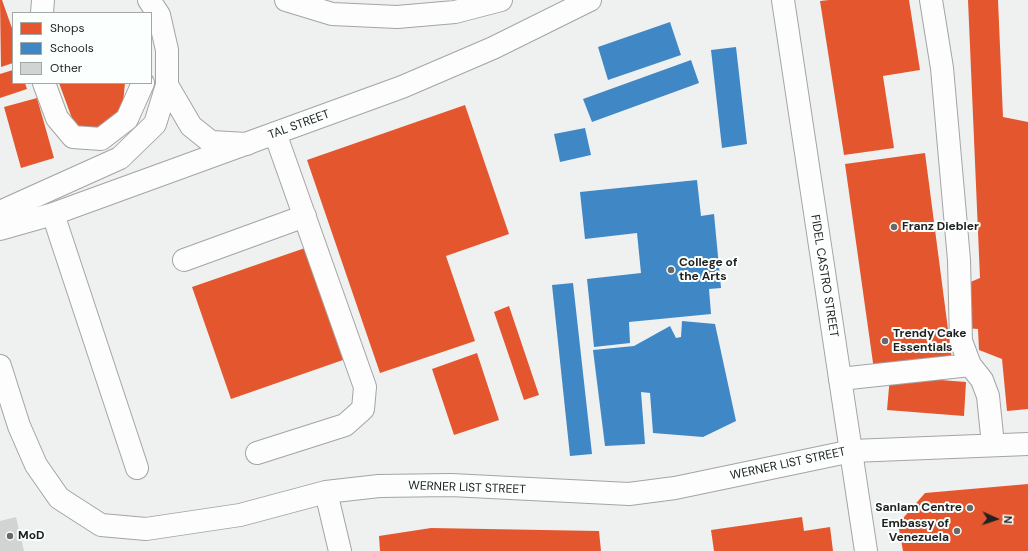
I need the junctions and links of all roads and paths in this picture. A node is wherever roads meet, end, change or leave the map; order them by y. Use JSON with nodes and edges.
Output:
{"nodes":[{"id":1,"x":43,"y":0,"type":"edge"},
{"id":2,"x":149,"y":0,"type":"edge"},
{"id":3,"x":286,"y":0,"type":"edge"},
{"id":4,"x":501,"y":0,"type":"edge"},
{"id":5,"x":590,"y":0,"type":"edge"},
{"id":6,"x":783,"y":0,"type":"edge"},
{"id":7,"x":931,"y":0,"type":"edge"},
{"id":8,"x":42,"y":12,"type":"edge"},
{"id":9,"x":157,"y":32,"type":"edge"},
{"id":10,"x":44,"y":84,"type":"edge"},
{"id":11,"x":143,"y":84,"type":"edge"},
{"id":12,"x":167,"y":85,"type":"junction"},
{"id":13,"x":275,"y":133,"type":"junction"},
{"id":14,"x":246,"y":144,"type":"junction"},
{"id":15,"x":0,"y":212,"type":"edge"},
{"id":16,"x":53,"y":214,"type":"junction"},
{"id":17,"x":305,"y":216,"type":"junction"},
{"id":18,"x":0,"y":229,"type":"edge"},
{"id":19,"x":184,"y":260,"type":"dead end"},
{"id":20,"x":970,"y":365,"type":"junction"},
{"id":21,"x":0,"y":366,"type":"edge"},
{"id":22,"x":840,"y":379,"type":"junction"},
{"id":23,"x":1028,"y":444,"type":"edge"},
{"id":24,"x":993,"y":445,"type":"junction"},
{"id":25,"x":852,"y":451,"type":"junction"},
{"id":26,"x":257,"y":454,"type":"dead end"},
{"id":27,"x":137,"y":468,"type":"dead end"},
{"id":28,"x":326,"y":492,"type":"junction"},
{"id":29,"x":340,"y":551,"type":"edge"},
{"id":30,"x":866,"y":551,"type":"edge"}],
"edges":[{"from":1,"to":8,"type":"street"},
{"from":2,"to":9,"type":"street"},
{"from":3,"to":4,"type":"street"},
{"from":5,"to":13,"type":"street","name":"TAL STREET"},
{"from":6,"to":22,"type":"street","name":"FIDEL CASTRO STREET"},
{"from":7,"to":20,"type":"street"},
{"from":9,"to":12,"type":"street"},
{"from":10,"to":11,"type":"street"},
{"from":12,"to":14,"type":"street"},
{"from":12,"to":15,"type":"street"},
{"from":13,"to":14,"type":"street","name":"TAL STREET"},
{"from":13,"to":17,"type":"street"},
{"from":14,"to":16,"type":"street","name":"TAL STREET"},
{"from":16,"to":18,"type":"street","name":"TAL STREET"},
{"from":16,"to":27,"type":"street"},
{"from":17,"to":19,"type":"street"},
{"from":17,"to":26,"type":"street"},
{"from":20,"to":22,"type":"street"},
{"from":20,"to":24,"type":"street"},
{"from":21,"to":28,"type":"street","name":"WERNER LIST STREET"},
{"from":22,"to":25,"type":"street","name":"FIDEL CASTRO STREET"},
{"from":23,"to":24,"type":"street","name":"WERNER LIST STREET"},
{"from":24,"to":25,"type":"street","name":"WERNER LIST STREET"},
{"from":25,"to":28,"type":"street","name":"WERNER LIST STREET"},
{"from":25,"to":30,"type":"street","name":"FIDEL CASTRO STREET"},
{"from":28,"to":29,"type":"street"}]}
